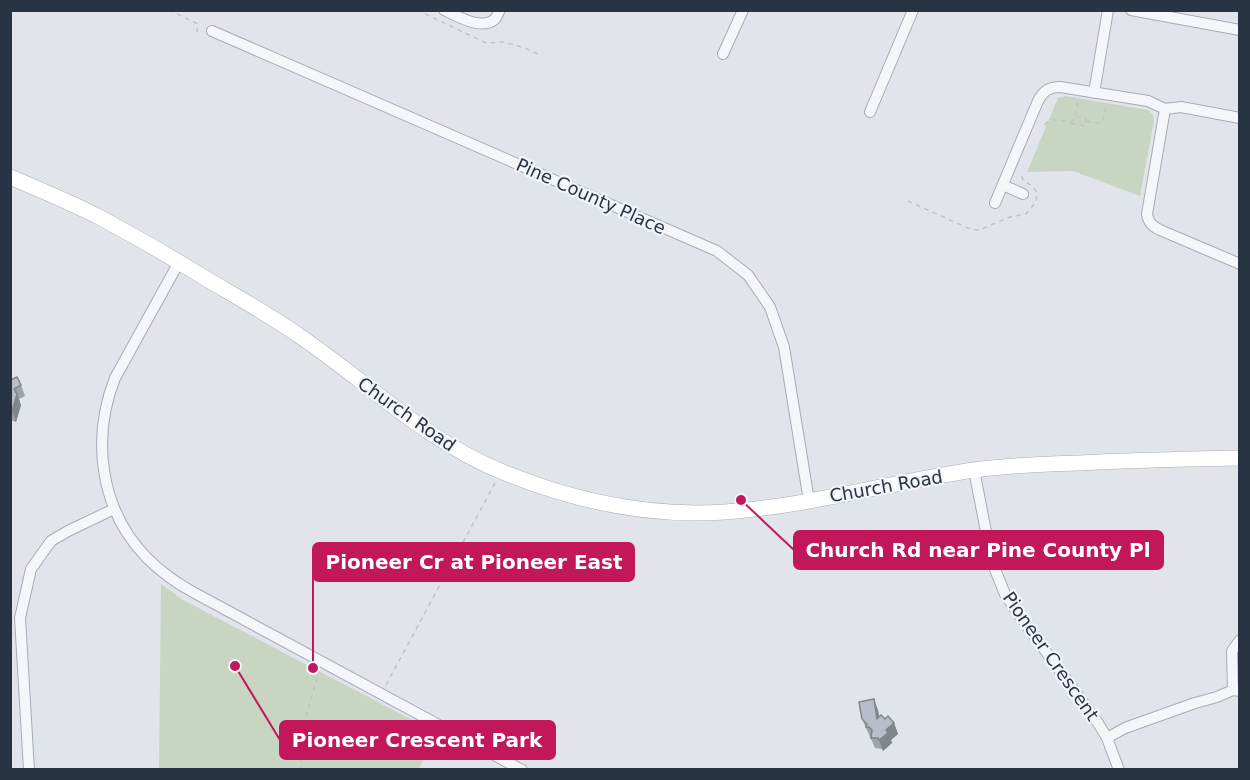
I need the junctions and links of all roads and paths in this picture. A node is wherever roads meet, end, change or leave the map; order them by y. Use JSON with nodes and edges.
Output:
{"nodes":[{"id":1,"x":169,"y":10,"type":"edge"},
{"id":2,"x":417,"y":10,"type":"edge"},
{"id":3,"x":444,"y":10,"type":"edge"},
{"id":4,"x":500,"y":10,"type":"edge"},
{"id":5,"x":743,"y":10,"type":"edge"},
{"id":6,"x":913,"y":10,"type":"edge"},
{"id":7,"x":1108,"y":10,"type":"edge"},
{"id":8,"x":1131,"y":10,"type":"edge"},
{"id":9,"x":1239,"y":30,"type":"edge"},
{"id":10,"x":212,"y":31,"type":"joint"},
{"id":11,"x":723,"y":54,"type":"dead end"},
{"id":12,"x":542,"y":56,"type":"dead end"},
{"id":13,"x":1094,"y":93,"type":"junction"},
{"id":14,"x":1079,"y":94,"type":"dead end"},
{"id":15,"x":1107,"y":99,"type":"dead end"},
{"id":16,"x":1165,"y":109,"type":"junction"},
{"id":17,"x":870,"y":112,"type":"dead end"},
{"id":18,"x":1075,"y":116,"type":"junction"},
{"id":19,"x":1239,"y":118,"type":"edge"},
{"id":20,"x":1086,"y":121,"type":"junction"},
{"id":21,"x":1068,"y":122,"type":"junction"},
{"id":22,"x":1045,"y":124,"type":"dead end"},
{"id":23,"x":10,"y":177,"type":"edge"},
{"id":24,"x":1022,"y":177,"type":"dead end"},
{"id":25,"x":1003,"y":185,"type":"junction"},
{"id":26,"x":1023,"y":194,"type":"dead end"},
{"id":27,"x":908,"y":201,"type":"dead end"},
{"id":28,"x":995,"y":203,"type":"dead end"},
{"id":29,"x":179,"y":262,"type":"junction"},
{"id":30,"x":1239,"y":264,"type":"edge"},
{"id":31,"x":1239,"y":458,"type":"edge"},
{"id":32,"x":974,"y":470,"type":"junction"},
{"id":33,"x":495,"y":482,"type":"dead end"},
{"id":34,"x":808,"y":501,"type":"junction"},
{"id":35,"x":114,"y":508,"type":"junction"},
{"id":36,"x":1239,"y":640,"type":"edge"},
{"id":37,"x":322,"y":662,"type":"junction"},
{"id":38,"x":1236,"y":691,"type":"edge"},
{"id":39,"x":381,"y":694,"type":"junction"},
{"id":40,"x":1107,"y":738,"type":"junction"},
{"id":41,"x":29,"y":770,"type":"edge"},
{"id":42,"x":301,"y":770,"type":"edge"},
{"id":43,"x":522,"y":770,"type":"edge"},
{"id":44,"x":1119,"y":770,"type":"edge"}],
"edges":[{"from":1,"to":10,"type":"path"},
{"from":2,"to":12,"type":"path"},
{"from":3,"to":4,"type":"street"},
{"from":5,"to":11,"type":"street"},
{"from":6,"to":17,"type":"street"},
{"from":7,"to":13,"type":"street"},
{"from":8,"to":9,"type":"street"},
{"from":10,"to":34,"type":"street","name":"Pine County Place"},
{"from":13,"to":16,"type":"street"},
{"from":13,"to":25,"type":"street"},
{"from":14,"to":18,"type":"path"},
{"from":15,"to":20,"type":"path"},
{"from":16,"to":19,"type":"street"},
{"from":16,"to":30,"type":"street"},
{"from":18,"to":20,"type":"path"},
{"from":18,"to":21,"type":"path"},
{"from":20,"to":21,"type":"path"},
{"from":21,"to":22,"type":"path"},
{"from":23,"to":29,"type":"main road","name":"Church Road"},
{"from":24,"to":27,"type":"path"},
{"from":25,"to":26,"type":"street"},
{"from":25,"to":28,"type":"street"},
{"from":29,"to":34,"type":"main road","name":"Church Road"},
{"from":29,"to":35,"type":"street"},
{"from":31,"to":32,"type":"main road","name":"Church Road"},
{"from":32,"to":34,"type":"main road","name":"Church Road"},
{"from":32,"to":40,"type":"street","name":"Pioneer Crescent"},
{"from":33,"to":39,"type":"path"},
{"from":35,"to":37,"type":"street"},
{"from":35,"to":41,"type":"street"},
{"from":36,"to":38,"type":"street"},
{"from":37,"to":39,"type":"street"},
{"from":37,"to":42,"type":"path"},
{"from":38,"to":40,"type":"street"},
{"from":39,"to":43,"type":"street"},
{"from":40,"to":44,"type":"street","name":"Pioneer Crescent"}]}
